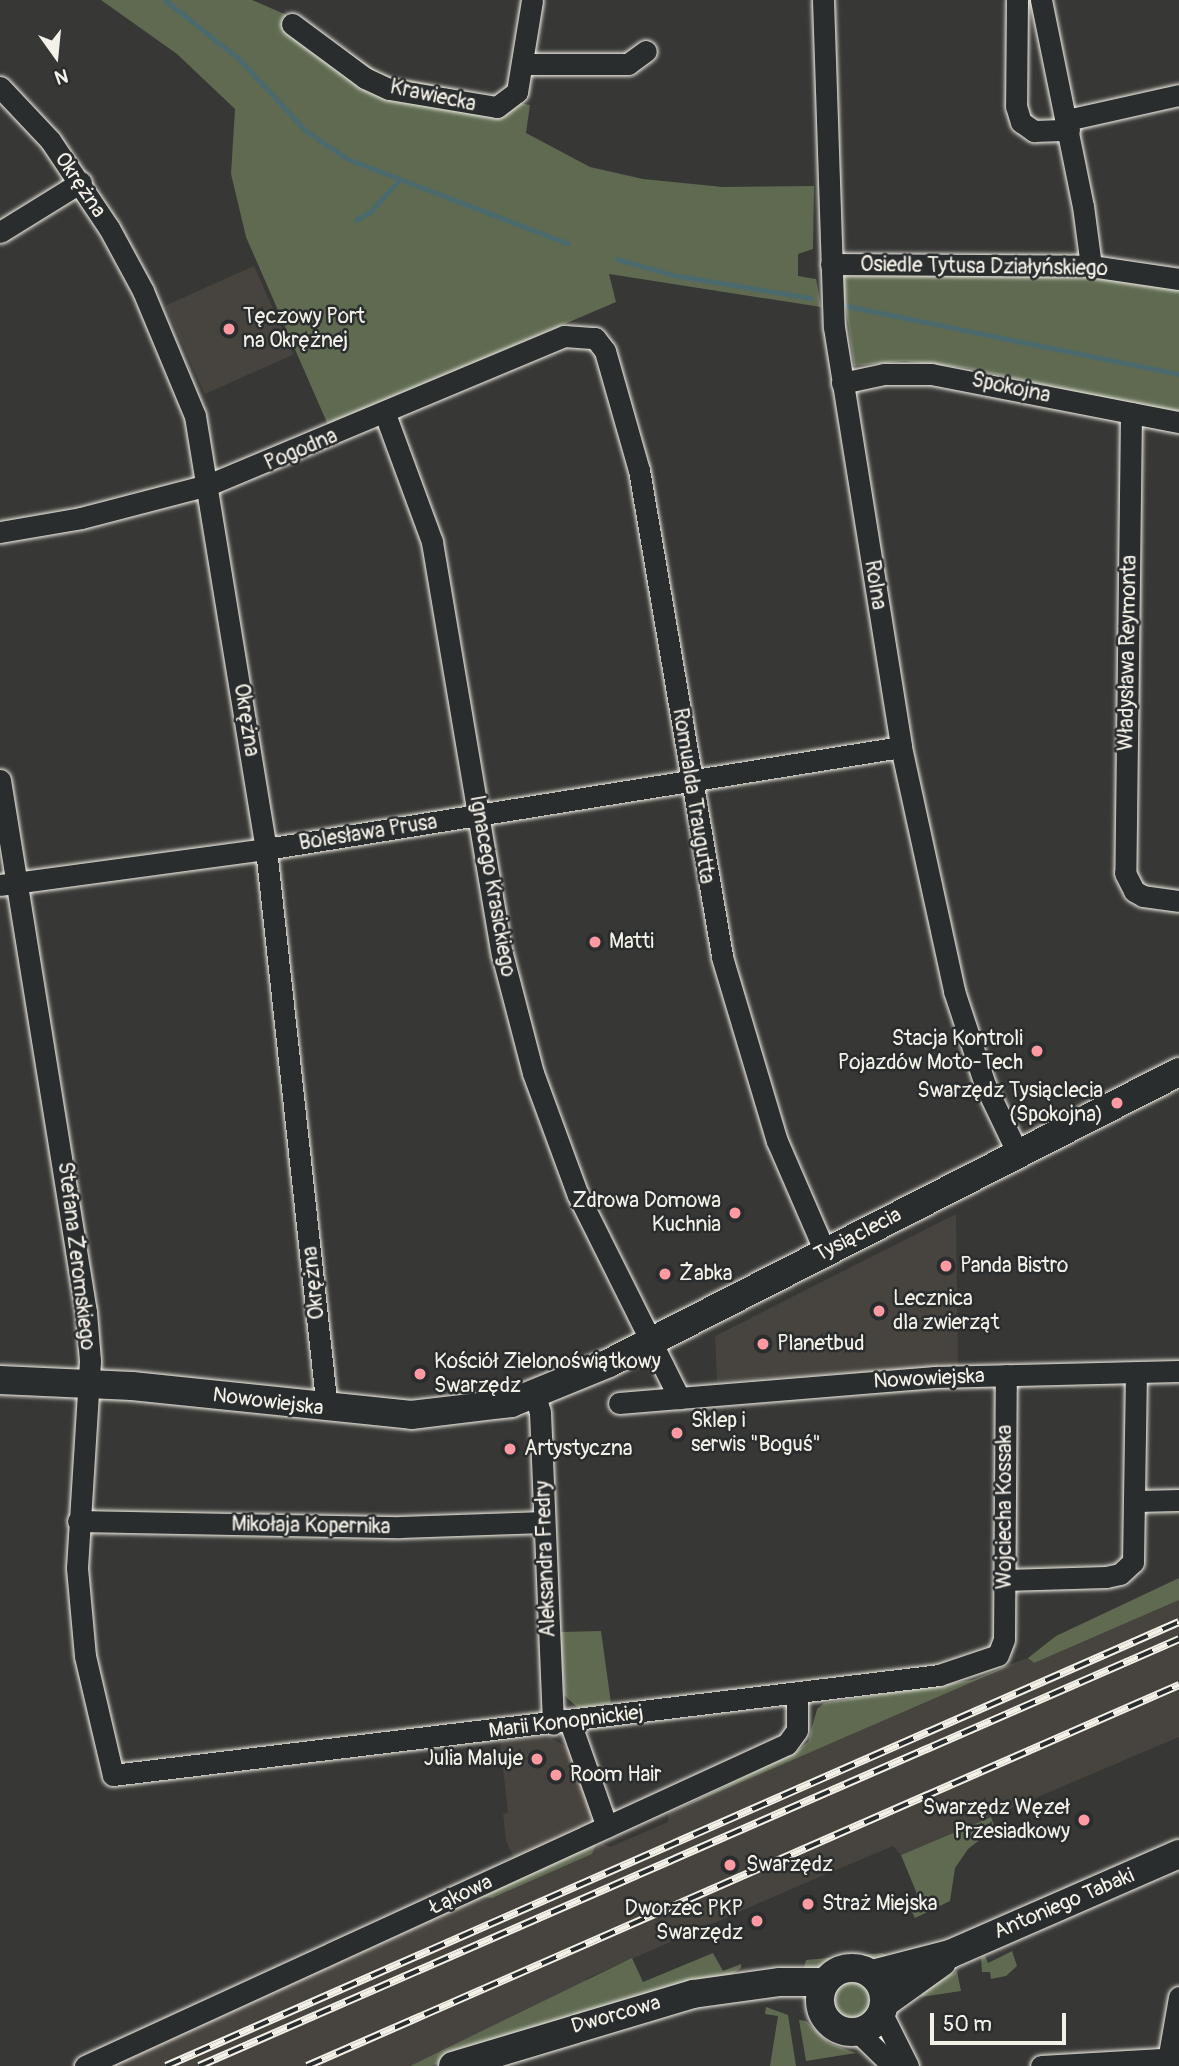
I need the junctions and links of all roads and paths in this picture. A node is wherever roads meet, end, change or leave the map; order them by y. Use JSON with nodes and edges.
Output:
{"nodes":[{"id":1,"x":532,"y":0,"type":"edge"},
{"id":2,"x":823,"y":0,"type":"edge"},
{"id":3,"x":1017,"y":0,"type":"edge"},
{"id":4,"x":1041,"y":0,"type":"edge"},
{"id":5,"x":292,"y":24,"type":"dead end"},
{"id":6,"x":646,"y":51,"type":"dead end"},
{"id":7,"x":523,"y":64,"type":"junction"},
{"id":8,"x":0,"y":87,"type":"edge"},
{"id":9,"x":1179,"y":95,"type":"edge"},
{"id":10,"x":1068,"y":125,"type":"junction"},
{"id":11,"x":81,"y":182,"type":"junction"},
{"id":12,"x":0,"y":232,"type":"edge"},
{"id":13,"x":831,"y":264,"type":"junction"},
{"id":14,"x":1091,"y":266,"type":"junction"},
{"id":15,"x":1179,"y":279,"type":"edge"},
{"id":16,"x":590,"y":335,"type":"joint"},
{"id":17,"x":842,"y":383,"type":"junction"},
{"id":18,"x":1131,"y":413,"type":"junction"},
{"id":19,"x":385,"y":414,"type":"junction"},
{"id":20,"x":1179,"y":422,"type":"edge"},
{"id":21,"x":208,"y":485,"type":"junction"},
{"id":22,"x":0,"y":532,"type":"edge"},
{"id":23,"x":901,"y":747,"type":"junction"},
{"id":24,"x":0,"y":780,"type":"edge"},
{"id":25,"x":690,"y":780,"type":"junction"},
{"id":26,"x":479,"y":815,"type":"junction"},
{"id":27,"x":266,"y":849,"type":"junction"},
{"id":28,"x":7,"y":884,"type":"edge"},
{"id":29,"x":1179,"y":901,"type":"edge"},
{"id":30,"x":1179,"y":1072,"type":"edge"},
{"id":31,"x":1018,"y":1154,"type":"junction"},
{"id":32,"x":825,"y":1252,"type":"junction"},
{"id":33,"x":652,"y":1341,"type":"junction"},
{"id":34,"x":1179,"y":1371,"type":"edge"},
{"id":35,"x":1136,"y":1373,"type":"junction"},
{"id":36,"x":1006,"y":1375,"type":"junction"},
{"id":37,"x":0,"y":1380,"type":"edge"},
{"id":38,"x":89,"y":1383,"type":"junction"},
{"id":39,"x":535,"y":1395,"type":"junction"},
{"id":40,"x":679,"y":1398,"type":"junction"},
{"id":41,"x":619,"y":1404,"type":"dead end"},
{"id":42,"x":327,"y":1409,"type":"junction"},
{"id":43,"x":1179,"y":1500,"type":"edge"},
{"id":44,"x":1137,"y":1501,"type":"junction"},
{"id":45,"x":78,"y":1521,"type":"junction"},
{"id":46,"x":544,"y":1522,"type":"junction"},
{"id":47,"x":1005,"y":1580,"type":"junction"},
{"id":48,"x":1004,"y":1639,"type":"joint"},
{"id":49,"x":797,"y":1694,"type":"junction"},
{"id":50,"x":562,"y":1723,"type":"junction"},
{"id":51,"x":113,"y":1775,"type":"joint"},
{"id":52,"x":607,"y":1827,"type":"junction"},
{"id":53,"x":1179,"y":1854,"type":"edge"},
{"id":54,"x":950,"y":1954,"type":"junction"},
{"id":55,"x":872,"y":1974,"type":"junction"},
{"id":56,"x":825,"y":1982,"type":"junction"},
{"id":57,"x":761,"y":1987,"type":"junction"},
{"id":58,"x":1179,"y":1997,"type":"edge"},
{"id":59,"x":883,"y":2009,"type":"junction"},
{"id":60,"x":821,"y":2010,"type":"junction"},
{"id":61,"x":858,"y":2032,"type":"junction"},
{"id":62,"x":1171,"y":2061,"type":"edge"},
{"id":63,"x":467,"y":2063,"type":"edge"},
{"id":64,"x":85,"y":2066,"type":"edge"},
{"id":65,"x":893,"y":2066,"type":"edge"},
{"id":66,"x":908,"y":2066,"type":"edge"},
{"id":67,"x":1041,"y":2066,"type":"edge"}],
"edges":[{"from":1,"to":7,"type":"street","name":"Krawiecka"},
{"from":2,"to":13,"type":"street","name":"Rolna"},
{"from":3,"to":10,"type":"street"},
{"from":4,"to":10,"type":"street"},
{"from":5,"to":7,"type":"street","name":"Krawiecka"},
{"from":6,"to":7,"type":"street"},
{"from":8,"to":11,"type":"street","name":"Okrężna"},
{"from":9,"to":10,"type":"street"},
{"from":10,"to":14,"type":"street"},
{"from":11,"to":12,"type":"street"},
{"from":11,"to":21,"type":"street","name":"Okrężna"},
{"from":13,"to":14,"type":"street","name":"Osiedle Tytusa Działyńskiego"},
{"from":13,"to":17,"type":"street","name":"Rolna"},
{"from":14,"to":15,"type":"street","name":"Osiedle Tytusa Działyńskiego"},
{"from":16,"to":19,"type":"street","name":"Pogodna"},
{"from":16,"to":25,"type":"street","name":"Romualda Traugutta"},
{"from":17,"to":18,"type":"street","name":"Spokojna"},
{"from":17,"to":23,"type":"street","name":"Rolna"},
{"from":18,"to":20,"type":"street","name":"Spokojna"},
{"from":18,"to":29,"type":"street","name":"Władysława Reymonta"},
{"from":19,"to":21,"type":"street","name":"Pogodna"},
{"from":19,"to":26,"type":"street","name":"Ignacego Krasickiego"},
{"from":21,"to":22,"type":"street","name":"Pogodna"},
{"from":21,"to":27,"type":"street","name":"Okrężna"},
{"from":23,"to":25,"type":"street","name":"Bolesława Prusa"},
{"from":23,"to":31,"type":"street","name":"Rolna"},
{"from":24,"to":28,"type":"street","name":"Stefana Żeromskiego"},
{"from":25,"to":26,"type":"street","name":"Bolesława Prusa"},
{"from":25,"to":32,"type":"street","name":"Romualda Traugutta"},
{"from":26,"to":27,"type":"street","name":"Bolesława Prusa"},
{"from":26,"to":33,"type":"street","name":"Ignacego Krasickiego"},
{"from":27,"to":28,"type":"street","name":"Bolesława Prusa"},
{"from":27,"to":42,"type":"street","name":"Okrężna"},
{"from":28,"to":38,"type":"street","name":"Stefana Żeromskiego"},
{"from":30,"to":31,"type":"street","name":"Tysiąclecia"},
{"from":31,"to":32,"type":"street","name":"Tysiąclecia"},
{"from":32,"to":33,"type":"street","name":"Tysiąclecia"},
{"from":33,"to":39,"type":"street","name":"Tysiąclecia"},
{"from":33,"to":40,"type":"street"},
{"from":34,"to":35,"type":"street","name":"Nowowiejska"},
{"from":35,"to":36,"type":"street","name":"Nowowiejska"},
{"from":35,"to":44,"type":"street"},
{"from":36,"to":40,"type":"street","name":"Nowowiejska"},
{"from":36,"to":47,"type":"street","name":"Wojciecha Kossaka"},
{"from":37,"to":38,"type":"street","name":"Nowowiejska"},
{"from":38,"to":42,"type":"street","name":"Nowowiejska"},
{"from":38,"to":45,"type":"street","name":"Stefana Żeromskiego"},
{"from":39,"to":42,"type":"street","name":"Nowowiejska"},
{"from":39,"to":46,"type":"street","name":"Aleksandra Fredry"},
{"from":40,"to":41,"type":"street","name":"Nowowiejska"},
{"from":43,"to":44,"type":"street"},
{"from":44,"to":47,"type":"street"},
{"from":45,"to":46,"type":"street","name":"Mikołaja Kopernika"},
{"from":45,"to":51,"type":"street","name":"Stefana Żeromskiego"},
{"from":46,"to":50,"type":"street","name":"Aleksandra Fredry"},
{"from":47,"to":48,"type":"street","name":"Wojciecha Kossaka"},
{"from":48,"to":49,"type":"street","name":"Marii Konopnickiej"},
{"from":49,"to":50,"type":"street","name":"Marii Konopnickiej"},
{"from":49,"to":52,"type":"street","name":"Łąkowa"},
{"from":50,"to":51,"type":"street","name":"Marii Konopnickiej"},
{"from":50,"to":52,"type":"street","name":"Aleksandra Fredry"},
{"from":52,"to":64,"type":"street","name":"Łąkowa"},
{"from":53,"to":54,"type":"street","name":"Antoniego Tabaki"},
{"from":54,"to":55,"type":"street","name":"Antoniego Tabaki"},
{"from":54,"to":59,"type":"street","name":"Antoniego Tabaki"},
{"from":55,"to":56,"type":"street"},
{"from":55,"to":59,"type":"street"},
{"from":56,"to":57,"type":"street","name":"Dworcowa"},
{"from":56,"to":60,"type":"street"},
{"from":57,"to":60,"type":"street","name":"Dworcowa"},
{"from":57,"to":63,"type":"street","name":"Dworcowa"},
{"from":58,"to":62,"type":"street"},
{"from":59,"to":61,"type":"street"},
{"from":59,"to":66,"type":"street"},
{"from":60,"to":61,"type":"street"},
{"from":61,"to":65,"type":"street"},
{"from":62,"to":67,"type":"street"}]}
